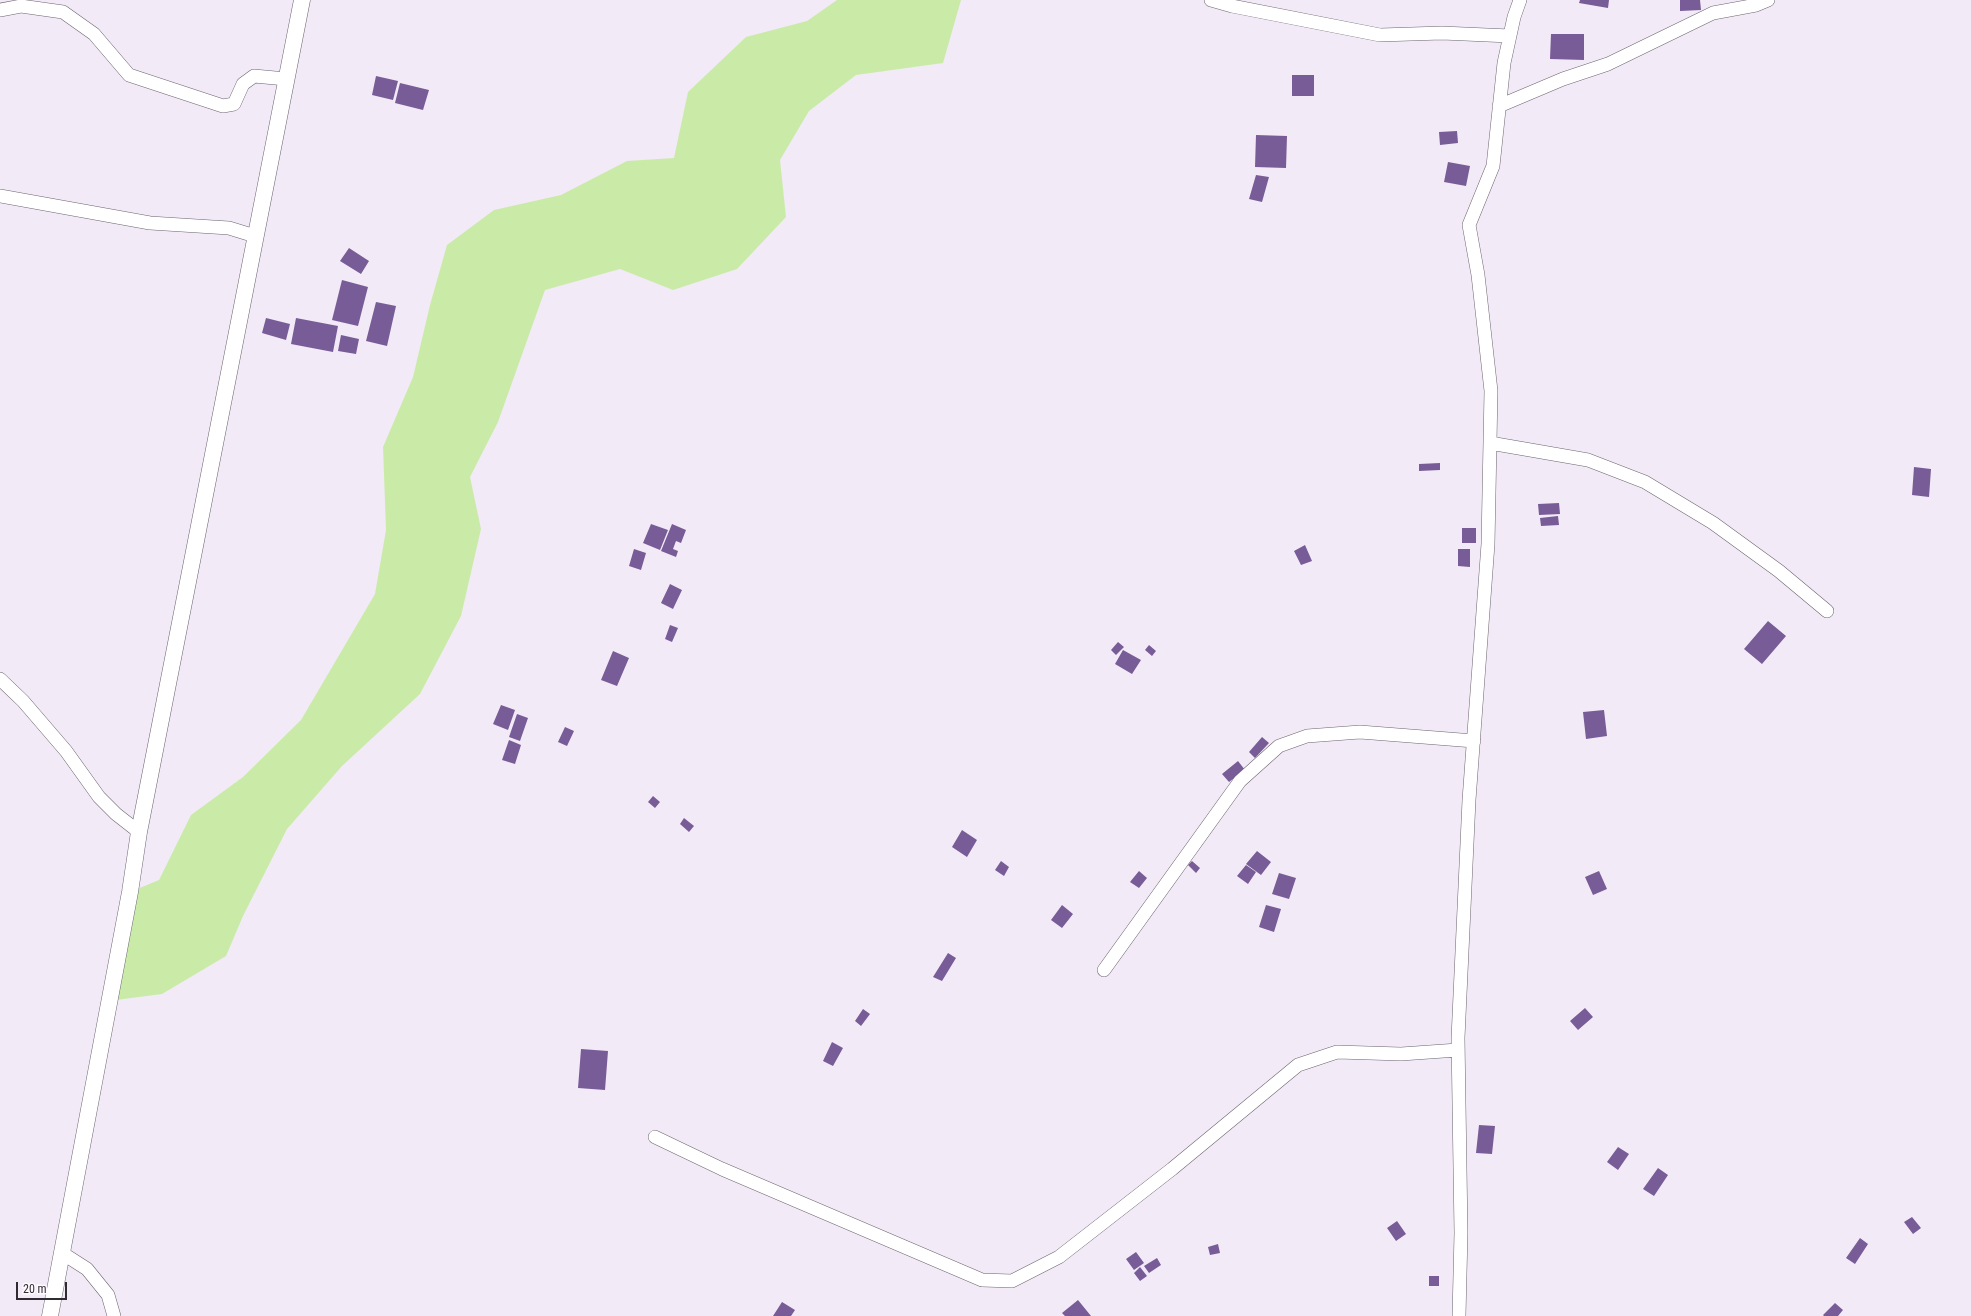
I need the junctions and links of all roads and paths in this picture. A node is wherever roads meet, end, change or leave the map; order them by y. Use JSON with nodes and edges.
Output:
{"nodes":[{"id":1,"x":302,"y":0,"type":"edge"},
{"id":2,"x":1212,"y":0,"type":"edge"},
{"id":3,"x":1520,"y":0,"type":"edge"},
{"id":4,"x":1768,"y":0,"type":"edge"},
{"id":5,"x":0,"y":10,"type":"edge"},
{"id":6,"x":1510,"y":36,"type":"junction"},
{"id":7,"x":286,"y":79,"type":"junction"},
{"id":8,"x":1499,"y":106,"type":"junction"},
{"id":9,"x":0,"y":196,"type":"edge"},
{"id":10,"x":255,"y":236,"type":"junction"},
{"id":11,"x":1490,"y":443,"type":"junction"},
{"id":12,"x":1827,"y":611,"type":"dead end"},
{"id":13,"x":0,"y":679,"type":"edge"},
{"id":14,"x":1474,"y":741,"type":"junction"},
{"id":15,"x":139,"y":832,"type":"junction"},
{"id":16,"x":1104,"y":970,"type":"dead end"},
{"id":17,"x":1458,"y":1050,"type":"junction"},
{"id":18,"x":655,"y":1138,"type":"dead end"},
{"id":19,"x":62,"y":1253,"type":"junction"},
{"id":20,"x":50,"y":1316,"type":"edge"},
{"id":21,"x":114,"y":1316,"type":"edge"},
{"id":22,"x":1458,"y":1316,"type":"edge"}],
"edges":[{"from":1,"to":7,"type":"street"},
{"from":2,"to":6,"type":"street"},
{"from":3,"to":6,"type":"street"},
{"from":4,"to":8,"type":"street"},
{"from":5,"to":7,"type":"street"},
{"from":6,"to":8,"type":"street"},
{"from":7,"to":10,"type":"street"},
{"from":8,"to":11,"type":"street"},
{"from":9,"to":10,"type":"street"},
{"from":10,"to":15,"type":"street"},
{"from":11,"to":12,"type":"street"},
{"from":11,"to":14,"type":"street"},
{"from":13,"to":15,"type":"street"},
{"from":14,"to":16,"type":"street"},
{"from":14,"to":17,"type":"street"},
{"from":15,"to":19,"type":"street"},
{"from":17,"to":18,"type":"street"},
{"from":17,"to":22,"type":"street"},
{"from":19,"to":20,"type":"street"},
{"from":19,"to":21,"type":"street"}]}
